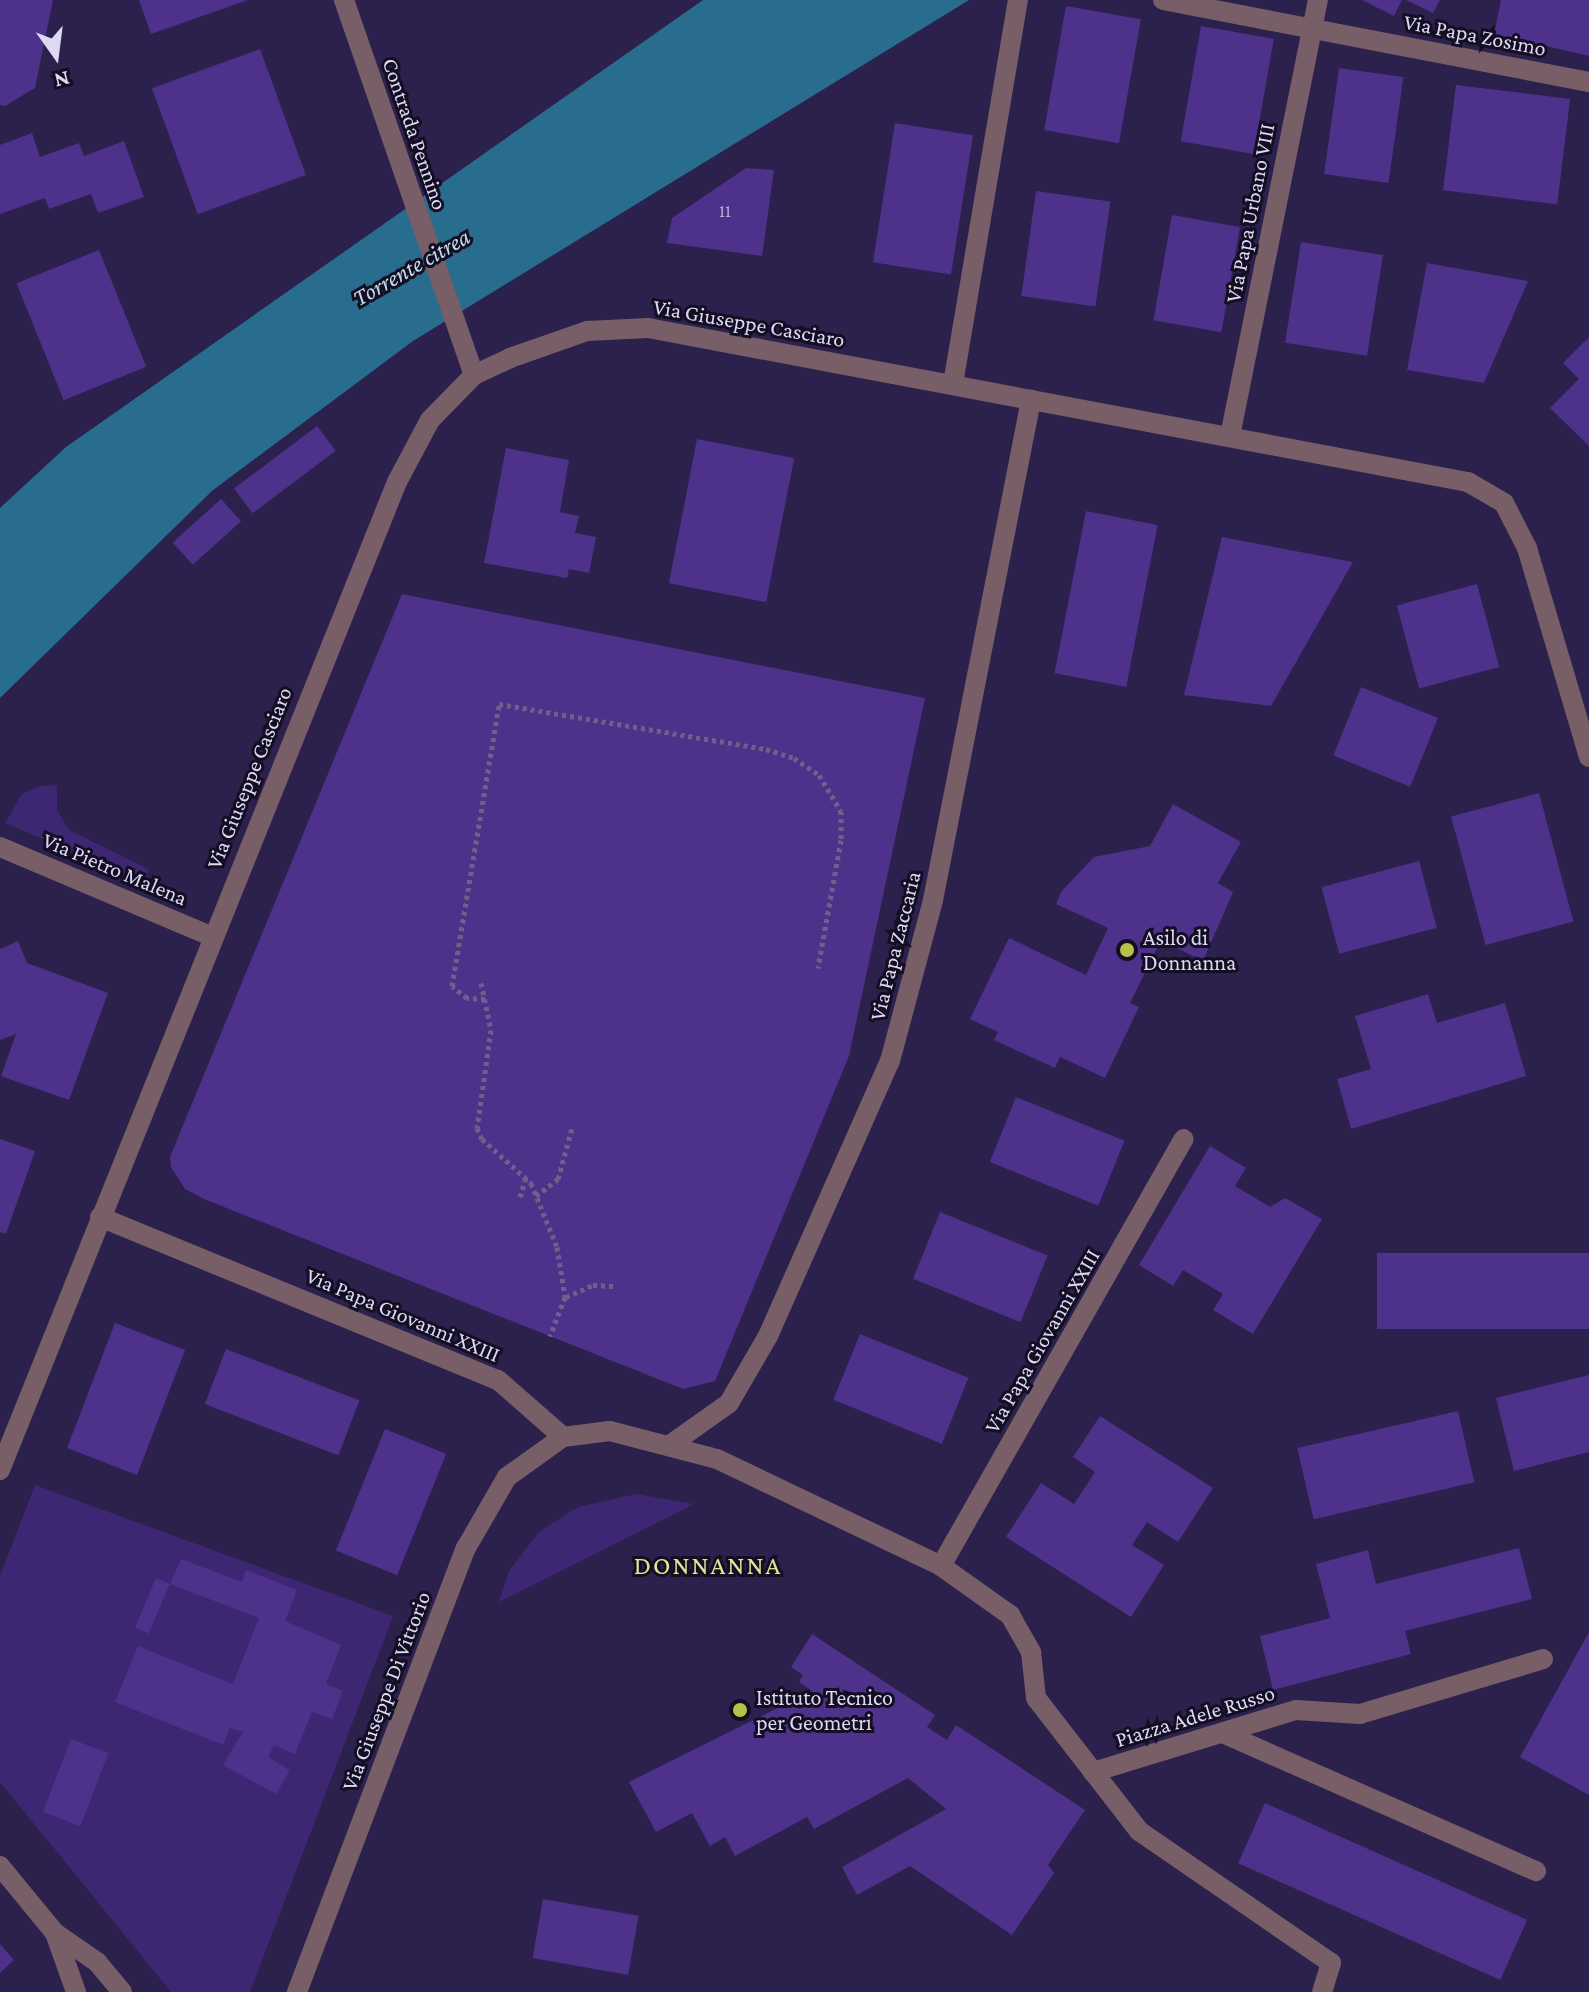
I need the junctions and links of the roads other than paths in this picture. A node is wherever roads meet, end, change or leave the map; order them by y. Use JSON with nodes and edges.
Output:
{"nodes":[{"id":1,"x":344,"y":0,"type":"edge"},
{"id":2,"x":1018,"y":0,"type":"edge"},
{"id":3,"x":1163,"y":0,"type":"edge"},
{"id":4,"x":1318,"y":0,"type":"edge"},
{"id":5,"x":1311,"y":28,"type":"junction"},
{"id":6,"x":1589,"y":82,"type":"edge"},
{"id":7,"x":474,"y":375,"type":"junction"},
{"id":8,"x":953,"y":384,"type":"junction"},
{"id":9,"x":1031,"y":400,"type":"junction"},
{"id":10,"x":1230,"y":436,"type":"junction"},
{"id":11,"x":1589,"y":757,"type":"edge"},
{"id":12,"x":0,"y":847,"type":"edge"},
{"id":13,"x":211,"y":936,"type":"junction"},
{"id":14,"x":1184,"y":1139,"type":"dead end"},
{"id":15,"x":100,"y":1217,"type":"junction"},
{"id":16,"x":563,"y":1437,"type":"junction"},
{"id":17,"x":670,"y":1445,"type":"junction"},
{"id":18,"x":0,"y":1470,"type":"edge"},
{"id":19,"x":941,"y":1566,"type":"junction"},
{"id":20,"x":1543,"y":1659,"type":"dead end"},
{"id":21,"x":1225,"y":1734,"type":"junction"},
{"id":22,"x":1093,"y":1772,"type":"junction"},
{"id":23,"x":0,"y":1866,"type":"edge"},
{"id":24,"x":1536,"y":1871,"type":"dead end"},
{"id":25,"x":55,"y":1933,"type":"junction"},
{"id":26,"x":76,"y":1992,"type":"edge"},
{"id":27,"x":122,"y":1992,"type":"edge"},
{"id":28,"x":297,"y":1992,"type":"edge"},
{"id":29,"x":1322,"y":1992,"type":"edge"}],
"edges":[{"from":1,"to":7,"type":"street","name":"Contrada Pennino"},
{"from":2,"to":8,"type":"street"},
{"from":3,"to":5,"type":"street","name":"Via Papa Zosimo"},
{"from":4,"to":5,"type":"street","name":"Via Papa Urbano VIII"},
{"from":5,"to":6,"type":"street","name":"Via Papa Zosimo"},
{"from":5,"to":10,"type":"street","name":"Via Papa Urbano VIII"},
{"from":7,"to":8,"type":"street","name":"Via Giuseppe Casciaro"},
{"from":7,"to":13,"type":"street","name":"Via Giuseppe Casciaro"},
{"from":8,"to":9,"type":"street","name":"Via Giuseppe Casciaro"},
{"from":9,"to":10,"type":"street","name":"Via Giuseppe Casciaro"},
{"from":9,"to":17,"type":"street","name":"Via Papa Zaccaria"},
{"from":10,"to":11,"type":"street","name":"Via Giuseppe Casciaro"},
{"from":12,"to":13,"type":"street","name":"Via Pietro Malena"},
{"from":13,"to":15,"type":"street","name":"Via Giuseppe Casciaro"},
{"from":14,"to":19,"type":"street","name":"Via Papa Giovanni XXIII"},
{"from":15,"to":16,"type":"street","name":"Via Papa Giovanni XXIII"},
{"from":15,"to":18,"type":"street","name":"Via Giuseppe Casciaro"},
{"from":16,"to":17,"type":"street"},
{"from":16,"to":28,"type":"street","name":"Via Giuseppe Di Vittorio"},
{"from":17,"to":19,"type":"street"},
{"from":19,"to":22,"type":"street"},
{"from":20,"to":21,"type":"street","name":"Piazza Adele Russo"},
{"from":21,"to":22,"type":"street","name":"Piazza Adele Russo"},
{"from":21,"to":24,"type":"street"},
{"from":22,"to":29,"type":"street"},
{"from":23,"to":25,"type":"street"},
{"from":25,"to":26,"type":"street"},
{"from":25,"to":27,"type":"street"}]}
